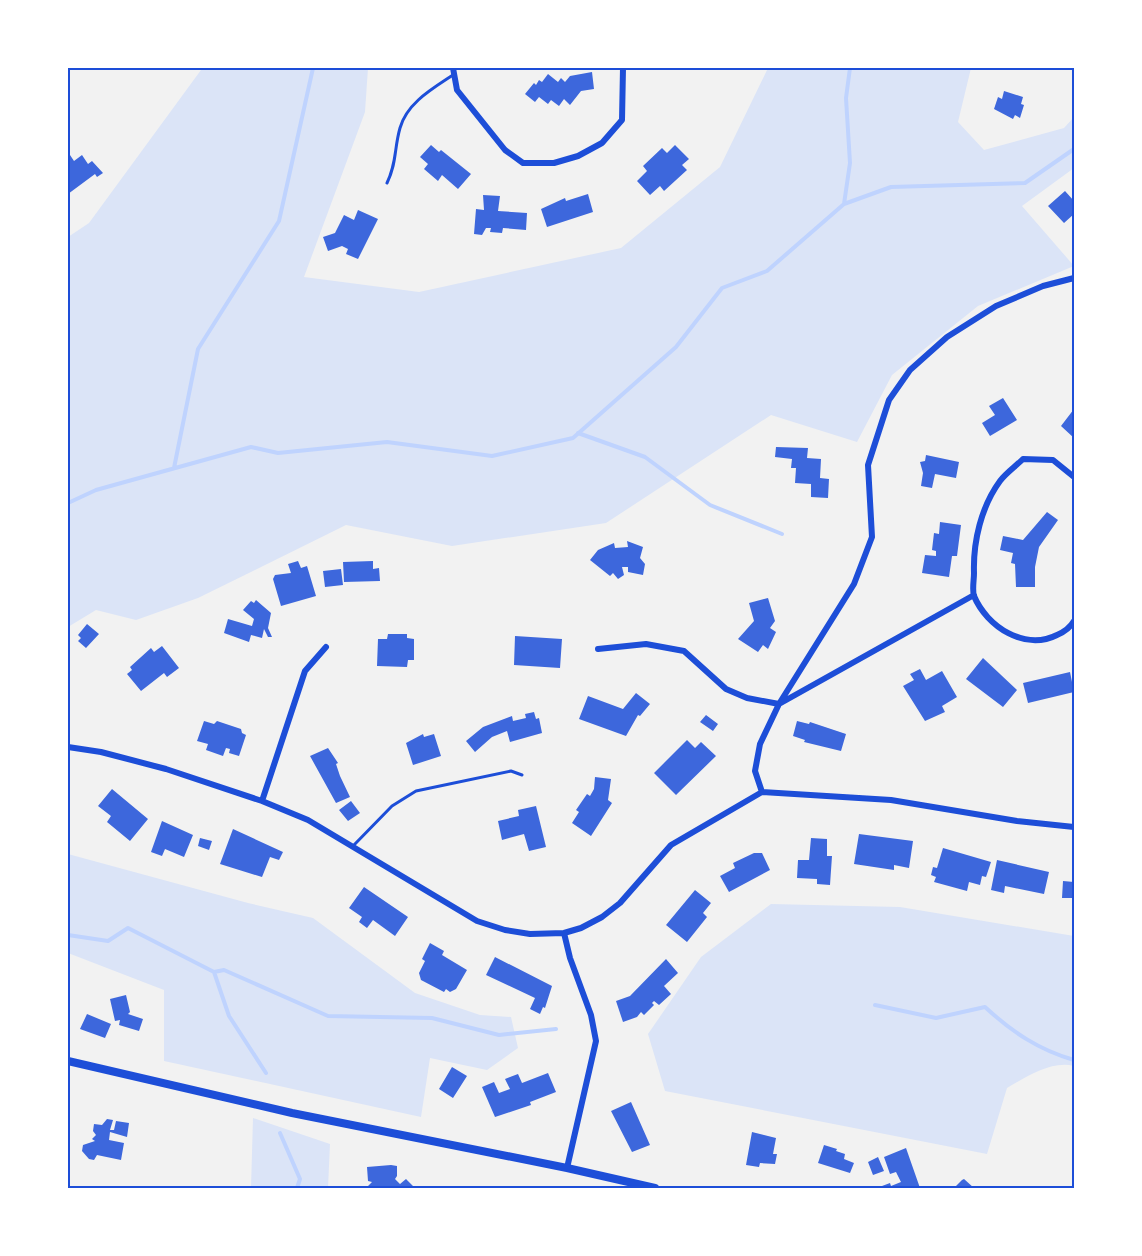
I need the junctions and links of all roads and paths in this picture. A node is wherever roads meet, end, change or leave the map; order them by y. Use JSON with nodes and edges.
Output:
{"nodes":[{"id":1,"x":623,"y":68,"type":"edge"},
{"id":2,"x":454,"y":71,"type":"edge"},
{"id":3,"x":387,"y":183,"type":"dead end"},
{"id":4,"x":1074,"y":278,"type":"edge"},
{"id":5,"x":1074,"y":477,"type":"edge"},
{"id":6,"x":974,"y":596,"type":"junction"},
{"id":7,"x":1074,"y":621,"type":"edge"},
{"id":8,"x":326,"y":647,"type":"dead end"},
{"id":9,"x":598,"y":649,"type":"dead end"},
{"id":10,"x":779,"y":704,"type":"junction"},
{"id":11,"x":68,"y":747,"type":"edge"},
{"id":12,"x":522,"y":775,"type":"dead end"},
{"id":13,"x":762,"y":792,"type":"junction"},
{"id":14,"x":262,"y":801,"type":"junction"},
{"id":15,"x":1074,"y":827,"type":"edge"},
{"id":16,"x":354,"y":846,"type":"junction"},
{"id":17,"x":564,"y":933,"type":"junction"},
{"id":18,"x":68,"y":1061,"type":"edge"},
{"id":19,"x":567,"y":1168,"type":"junction"},
{"id":20,"x":655,"y":1188,"type":"edge"}],
"edges":[{"from":1,"to":2,"type":"street"},
{"from":2,"to":3,"type":"lane"},
{"from":4,"to":10,"type":"street"},
{"from":5,"to":6,"type":"street"},
{"from":6,"to":7,"type":"street"},
{"from":6,"to":10,"type":"street"},
{"from":8,"to":14,"type":"street"},
{"from":9,"to":10,"type":"street"},
{"from":10,"to":13,"type":"street"},
{"from":11,"to":14,"type":"street"},
{"from":12,"to":16,"type":"lane"},
{"from":13,"to":15,"type":"street"},
{"from":13,"to":17,"type":"street"},
{"from":14,"to":16,"type":"street"},
{"from":16,"to":17,"type":"street"},
{"from":17,"to":19,"type":"street"},
{"from":18,"to":19,"type":"street"},
{"from":19,"to":20,"type":"street"}]}
